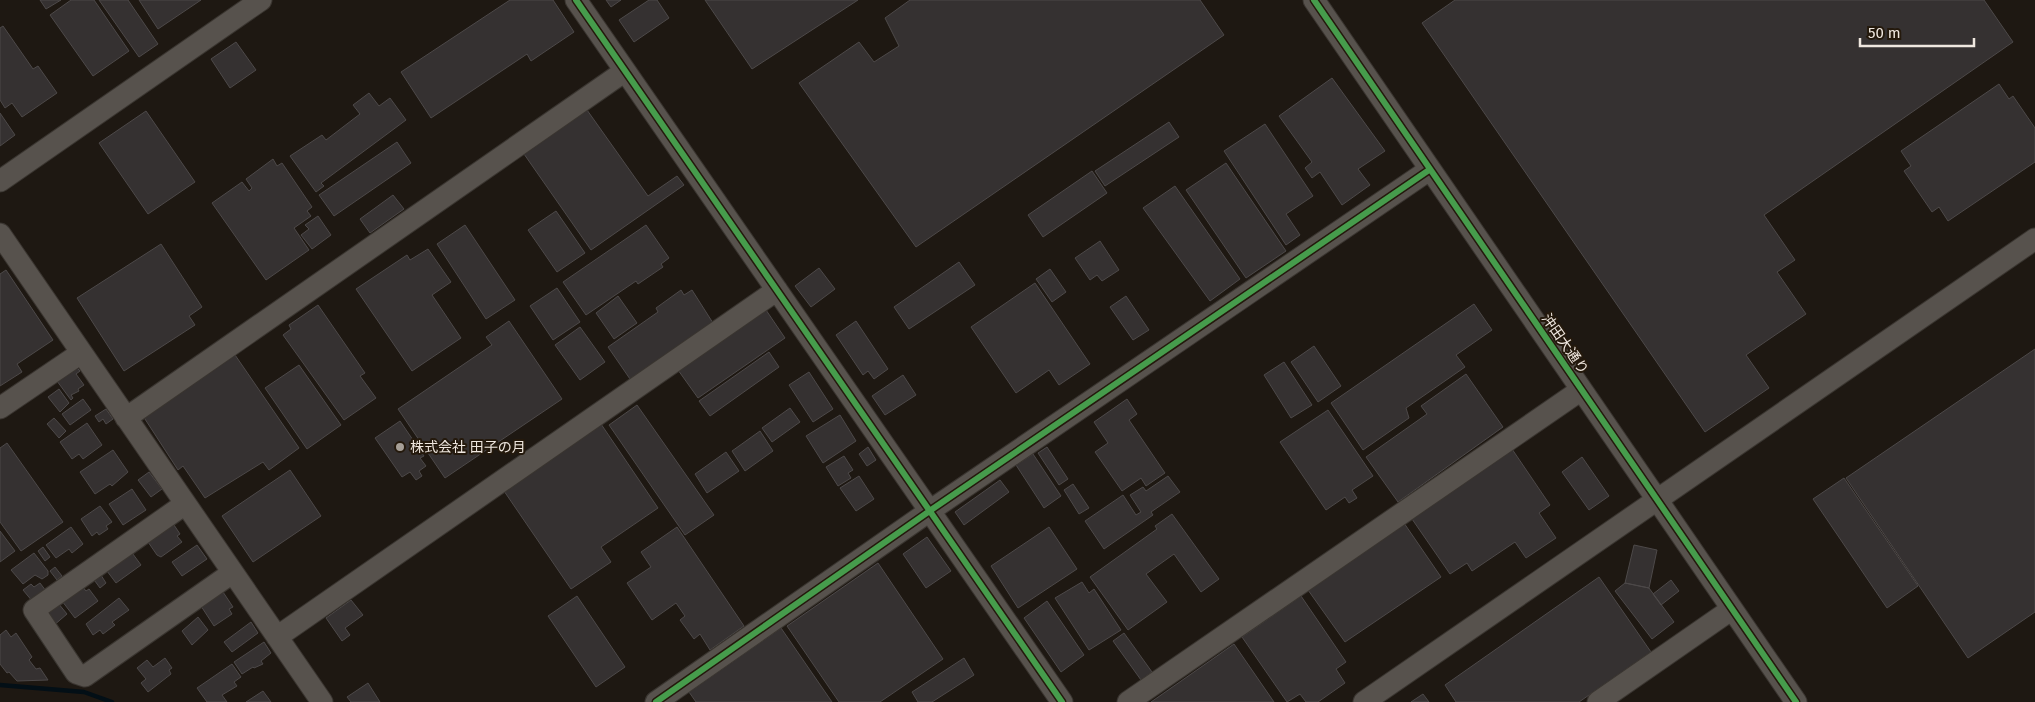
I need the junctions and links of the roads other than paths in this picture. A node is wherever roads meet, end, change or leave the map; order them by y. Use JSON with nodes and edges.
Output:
{"nodes":[{"id":1,"x":261,"y":0,"type":"edge"},
{"id":2,"x":576,"y":0,"type":"edge"},
{"id":3,"x":1314,"y":0,"type":"edge"},
{"id":4,"x":625,"y":71,"type":"junction"},
{"id":5,"x":1429,"y":170,"type":"junction"},
{"id":6,"x":0,"y":181,"type":"edge"},
{"id":7,"x":0,"y":234,"type":"edge"},
{"id":8,"x":2035,"y":239,"type":"edge"},
{"id":9,"x":778,"y":290,"type":"junction"},
{"id":10,"x":81,"y":353,"type":"junction"},
{"id":11,"x":1581,"y":390,"type":"junction"},
{"id":12,"x":0,"y":408,"type":"edge"},
{"id":13,"x":126,"y":418,"type":"junction"},
{"id":14,"x":1657,"y":500,"type":"junction"},
{"id":15,"x":186,"y":504,"type":"junction"},
{"id":16,"x":930,"y":510,"type":"junction"},
{"id":17,"x":232,"y":573,"type":"junction"},
{"id":18,"x":1732,"y":609,"type":"junction"},
{"id":19,"x":277,"y":637,"type":"junction"},
{"id":20,"x":322,"y":702,"type":"edge"},
{"id":21,"x":656,"y":702,"type":"edge"},
{"id":22,"x":1062,"y":702,"type":"edge"},
{"id":23,"x":1128,"y":702,"type":"edge"},
{"id":24,"x":1364,"y":702,"type":"edge"},
{"id":25,"x":1598,"y":702,"type":"edge"},
{"id":26,"x":1796,"y":702,"type":"edge"}],
"edges":[{"from":1,"to":6,"type":"street"},
{"from":2,"to":4,"type":"street"},
{"from":3,"to":5,"type":"street","name":"沖田大通り"},
{"from":4,"to":9,"type":"street"},
{"from":4,"to":13,"type":"street"},
{"from":5,"to":11,"type":"street","name":"沖田大通り"},
{"from":5,"to":16,"type":"street"},
{"from":7,"to":10,"type":"street"},
{"from":8,"to":14,"type":"street"},
{"from":9,"to":16,"type":"street"},
{"from":9,"to":19,"type":"street"},
{"from":10,"to":12,"type":"street"},
{"from":10,"to":13,"type":"street"},
{"from":11,"to":14,"type":"street","name":"沖田大通り"},
{"from":11,"to":23,"type":"street"},
{"from":13,"to":15,"type":"street"},
{"from":14,"to":18,"type":"street","name":"沖田大通り"},
{"from":14,"to":24,"type":"street"},
{"from":15,"to":17,"type":"street"},
{"from":15,"to":17,"type":"street"},
{"from":16,"to":21,"type":"street"},
{"from":16,"to":22,"type":"street"},
{"from":17,"to":19,"type":"street"},
{"from":18,"to":25,"type":"street"},
{"from":18,"to":26,"type":"street","name":"沖田大通り"},
{"from":19,"to":20,"type":"street"}]}
